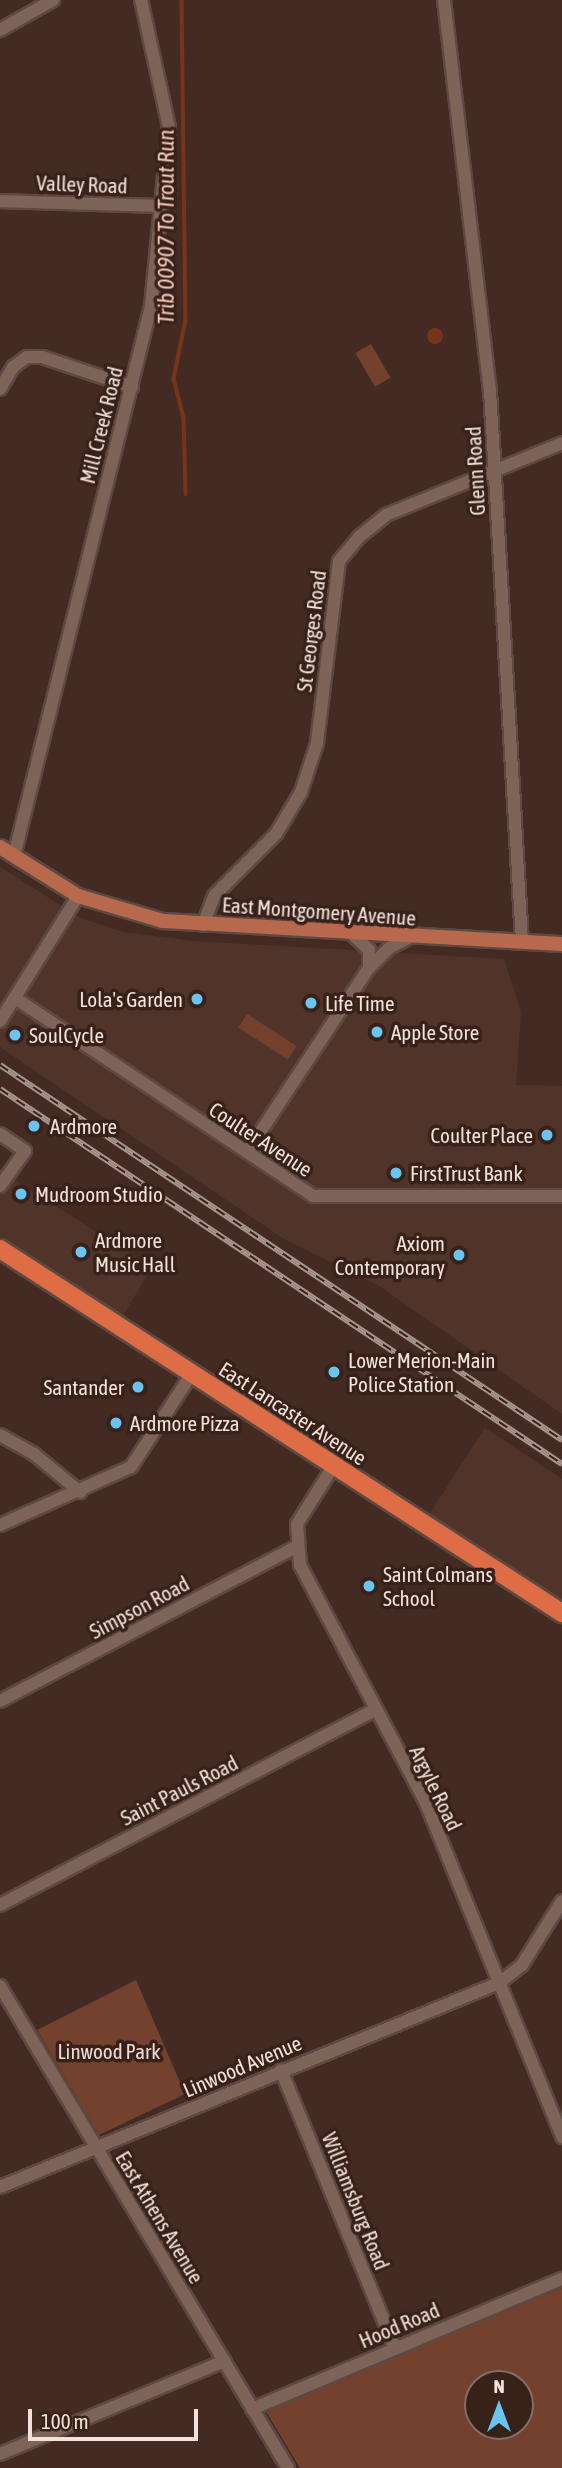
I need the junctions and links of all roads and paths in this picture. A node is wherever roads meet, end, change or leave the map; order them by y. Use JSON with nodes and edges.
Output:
{"nodes":[{"id":1,"x":53,"y":0,"type":"edge"},
{"id":2,"x":141,"y":0,"type":"edge"},
{"id":3,"x":444,"y":0,"type":"edge"},
{"id":4,"x":0,"y":30,"type":"edge"},
{"id":5,"x":0,"y":201,"type":"edge"},
{"id":6,"x":162,"y":206,"type":"junction"},
{"id":7,"x":132,"y":387,"type":"junction"},
{"id":8,"x":0,"y":389,"type":"edge"},
{"id":9,"x":562,"y":443,"type":"edge"},
{"id":10,"x":494,"y":471,"type":"junction"},
{"id":11,"x":0,"y":847,"type":"edge"},
{"id":12,"x":15,"y":856,"type":"junction"},
{"id":13,"x":78,"y":895,"type":"junction"},
{"id":14,"x":203,"y":925,"type":"junction"},
{"id":15,"x":352,"y":934,"type":"junction"},
{"id":16,"x":409,"y":938,"type":"junction"},
{"id":17,"x":522,"y":942,"type":"junction"},
{"id":18,"x":562,"y":944,"type":"edge"},
{"id":19,"x":369,"y":968,"type":"junction"},
{"id":20,"x":15,"y":998,"type":"junction"},
{"id":21,"x":0,"y":1021,"type":"edge"},
{"id":22,"x":0,"y":1134,"type":"edge"},
{"id":23,"x":247,"y":1152,"type":"junction"},
{"id":24,"x":0,"y":1186,"type":"edge"},
{"id":25,"x":562,"y":1196,"type":"edge"},
{"id":26,"x":0,"y":1249,"type":"edge"},
{"id":27,"x":191,"y":1374,"type":"junction"},
{"id":28,"x":0,"y":1435,"type":"edge"},
{"id":29,"x":333,"y":1467,"type":"junction"},
{"id":30,"x":79,"y":1492,"type":"junction"},
{"id":31,"x":0,"y":1525,"type":"edge"},
{"id":32,"x":296,"y":1547,"type":"junction"},
{"id":33,"x":562,"y":1613,"type":"edge"},
{"id":34,"x":0,"y":1701,"type":"edge"},
{"id":35,"x":375,"y":1710,"type":"junction"},
{"id":36,"x":562,"y":1901,"type":"edge"},
{"id":37,"x":0,"y":1905,"type":"edge"},
{"id":38,"x":499,"y":1983,"type":"junction"},
{"id":39,"x":0,"y":1986,"type":"edge"},
{"id":40,"x":281,"y":2070,"type":"junction"},
{"id":41,"x":562,"y":2137,"type":"edge"},
{"id":42,"x":95,"y":2147,"type":"junction"},
{"id":43,"x":0,"y":2187,"type":"edge"},
{"id":44,"x":562,"y":2279,"type":"edge"},
{"id":45,"x":395,"y":2348,"type":"junction"},
{"id":46,"x":224,"y":2361,"type":"junction"},
{"id":47,"x":252,"y":2409,"type":"junction"},
{"id":48,"x":0,"y":2454,"type":"edge"},
{"id":49,"x":288,"y":2468,"type":"edge"}],
"edges":[{"from":1,"to":4,"type":"street"},
{"from":2,"to":6,"type":"street","name":"Mill Creek Road"},
{"from":3,"to":10,"type":"street","name":"Glenn Road"},
{"from":5,"to":6,"type":"street","name":"Valley Road"},
{"from":6,"to":7,"type":"street","name":"Mill Creek Road"},
{"from":7,"to":8,"type":"street"},
{"from":7,"to":12,"type":"street","name":"Mill Creek Road"},
{"from":9,"to":10,"type":"street","name":"St Georges Road"},
{"from":10,"to":14,"type":"street","name":"St Georges Road"},
{"from":10,"to":17,"type":"street","name":"Glenn Road"},
{"from":11,"to":12,"type":"main road","name":"East Montgomery Avenue"},
{"from":12,"to":13,"type":"main road","name":"East Montgomery Avenue"},
{"from":13,"to":14,"type":"main road","name":"East Montgomery Avenue"},
{"from":13,"to":20,"type":"street"},
{"from":14,"to":15,"type":"main road","name":"East Montgomery Avenue"},
{"from":15,"to":16,"type":"main road","name":"East Montgomery Avenue"},
{"from":15,"to":19,"type":"street"},
{"from":16,"to":17,"type":"main road","name":"East Montgomery Avenue"},
{"from":16,"to":19,"type":"street"},
{"from":17,"to":18,"type":"main road","name":"East Montgomery Avenue"},
{"from":19,"to":23,"type":"street"},
{"from":20,"to":21,"type":"street"},
{"from":20,"to":23,"type":"street","name":"Coulter Avenue"},
{"from":22,"to":24,"type":"street"},
{"from":23,"to":25,"type":"street","name":"Coulter Avenue"},
{"from":26,"to":27,"type":"highway","name":"East Lancaster Avenue"},
{"from":27,"to":29,"type":"highway","name":"East Lancaster Avenue"},
{"from":27,"to":30,"type":"street"},
{"from":28,"to":30,"type":"street"},
{"from":29,"to":32,"type":"street"},
{"from":29,"to":33,"type":"highway","name":"East Lancaster Avenue"},
{"from":30,"to":31,"type":"street"},
{"from":32,"to":34,"type":"street","name":"Simpson Road"},
{"from":32,"to":35,"type":"street","name":"Argyle Road"},
{"from":35,"to":37,"type":"street","name":"Saint Pauls Road"},
{"from":35,"to":38,"type":"street","name":"Argyle Road"},
{"from":36,"to":38,"type":"street","name":"Linwood Avenue"},
{"from":38,"to":40,"type":"street","name":"Linwood Avenue"},
{"from":38,"to":41,"type":"street","name":"Argyle Road"},
{"from":39,"to":42,"type":"street","name":"East Athens Avenue"},
{"from":40,"to":42,"type":"street","name":"Linwood Avenue"},
{"from":40,"to":45,"type":"street","name":"Williamsburg Road"},
{"from":42,"to":43,"type":"street","name":"Linwood Avenue"},
{"from":42,"to":46,"type":"street","name":"East Athens Avenue"},
{"from":44,"to":45,"type":"street","name":"Hood Road"},
{"from":45,"to":47,"type":"street","name":"Hood Road"},
{"from":46,"to":47,"type":"street","name":"East Athens Avenue"},
{"from":46,"to":48,"type":"street"},
{"from":47,"to":49,"type":"street","name":"East Athens Avenue"}]}
